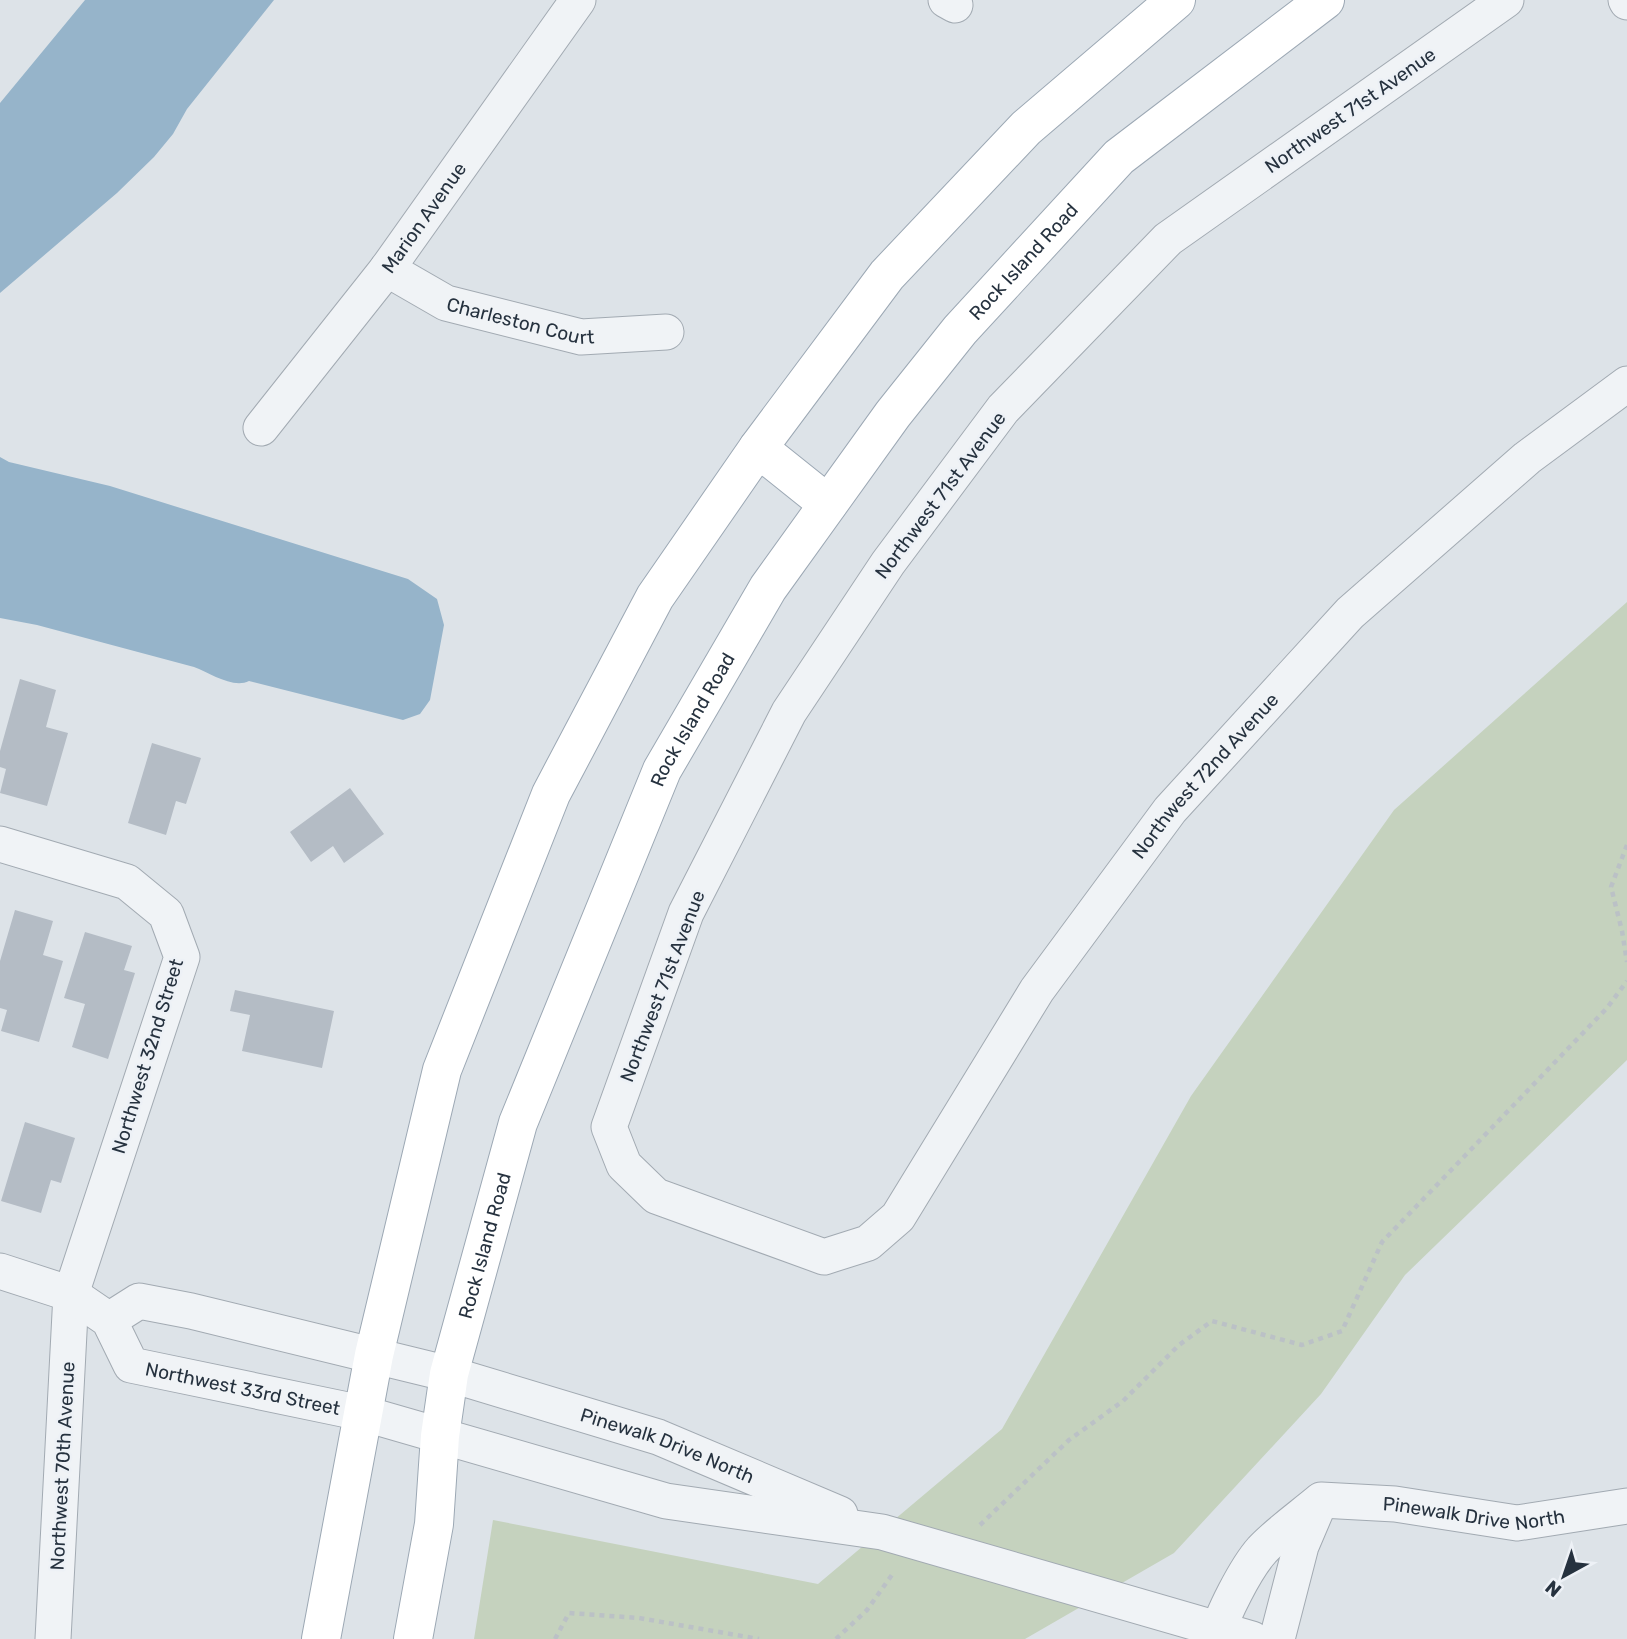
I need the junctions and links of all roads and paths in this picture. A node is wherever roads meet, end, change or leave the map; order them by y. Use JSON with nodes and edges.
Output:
{"nodes":[{"id":1,"x":578,"y":0,"type":"edge"},
{"id":2,"x":1176,"y":0,"type":"edge"},
{"id":3,"x":1325,"y":0,"type":"edge"},
{"id":4,"x":1506,"y":0,"type":"edge"},
{"id":5,"x":387,"y":269,"type":"junction"},
{"id":6,"x":666,"y":332,"type":"dead end"},
{"id":7,"x":1627,"y":384,"type":"edge"},
{"id":8,"x":261,"y":428,"type":"dead end"},
{"id":9,"x":758,"y":448,"type":"junction"},
{"id":10,"x":828,"y":504,"type":"junction"},
{"id":11,"x":0,"y":844,"type":"edge"},
{"id":12,"x":1627,"y":845,"type":"edge"},
{"id":13,"x":1627,"y":962,"type":"edge"},
{"id":14,"x":1627,"y":981,"type":"edge"},
{"id":15,"x":868,"y":1244,"type":"joint"},
{"id":16,"x":0,"y":1271,"type":"edge"},
{"id":17,"x":71,"y":1294,"type":"junction"},
{"id":18,"x":109,"y":1320,"type":"junction"},
{"id":19,"x":374,"y":1355,"type":"junction"},
{"id":20,"x":449,"y":1374,"type":"junction"},
{"id":21,"x":362,"y":1413,"type":"junction"},
{"id":22,"x":440,"y":1436,"type":"junction"},
{"id":23,"x":1321,"y":1500,"type":"junction"},
{"id":24,"x":1627,"y":1506,"type":"edge"},
{"id":25,"x":883,"y":1532,"type":"junction"},
{"id":26,"x":929,"y":1545,"type":"junction"},
{"id":27,"x":1217,"y":1634,"type":"edge"},
{"id":28,"x":53,"y":1639,"type":"edge"},
{"id":29,"x":321,"y":1639,"type":"edge"},
{"id":30,"x":413,"y":1639,"type":"edge"},
{"id":31,"x":555,"y":1639,"type":"edge"},
{"id":32,"x":759,"y":1639,"type":"edge"},
{"id":33,"x":836,"y":1639,"type":"edge"},
{"id":34,"x":1252,"y":1639,"type":"edge"},
{"id":35,"x":1277,"y":1639,"type":"edge"}],
"edges":[{"from":1,"to":5,"type":"street","name":"Marion Avenue"},
{"from":2,"to":9,"type":"main road"},
{"from":3,"to":10,"type":"main road","name":"Rock Island Road"},
{"from":4,"to":15,"type":"street","name":"Northwest 71st Avenue"},
{"from":5,"to":6,"type":"street","name":"Charleston Court"},
{"from":5,"to":8,"type":"street","name":"Marion Avenue"},
{"from":7,"to":15,"type":"street","name":"Northwest 72nd Avenue"},
{"from":9,"to":10,"type":"main road"},
{"from":9,"to":19,"type":"main road"},
{"from":10,"to":20,"type":"main road","name":"Rock Island Road"},
{"from":11,"to":17,"type":"street","name":"Northwest 32nd Street"},
{"from":12,"to":13,"type":"path"},
{"from":14,"to":26,"type":"path"},
{"from":16,"to":17,"type":"street","name":"Northwest 33rd Street"},
{"from":17,"to":18,"type":"street","name":"Northwest 33rd Street"},
{"from":17,"to":28,"type":"street","name":"Northwest 70th Avenue"},
{"from":18,"to":19,"type":"street"},
{"from":18,"to":21,"type":"street","name":"Northwest 33rd Street"},
{"from":19,"to":20,"type":"street","name":"Pinewalk Drive North"},
{"from":19,"to":21,"type":"main road"},
{"from":20,"to":22,"type":"main road","name":"Rock Island Road"},
{"from":20,"to":25,"type":"street","name":"Pinewalk Drive North"},
{"from":21,"to":22,"type":"street","name":"Pinewalk Drive North"},
{"from":21,"to":29,"type":"main road"},
{"from":22,"to":25,"type":"street","name":"Pinewalk Drive North"},
{"from":22,"to":30,"type":"main road","name":"Rock Island Road"},
{"from":23,"to":24,"type":"street","name":"Pinewalk Drive North"},
{"from":23,"to":27,"type":"street"},
{"from":23,"to":35,"type":"street"},
{"from":25,"to":26,"type":"street","name":"Pinewalk Drive North"},
{"from":26,"to":27,"type":"street","name":"Pinewalk Drive North"},
{"from":26,"to":33,"type":"path"},
{"from":27,"to":34,"type":"street","name":"Pinewalk Drive North"},
{"from":31,"to":32,"type":"path"}]}
